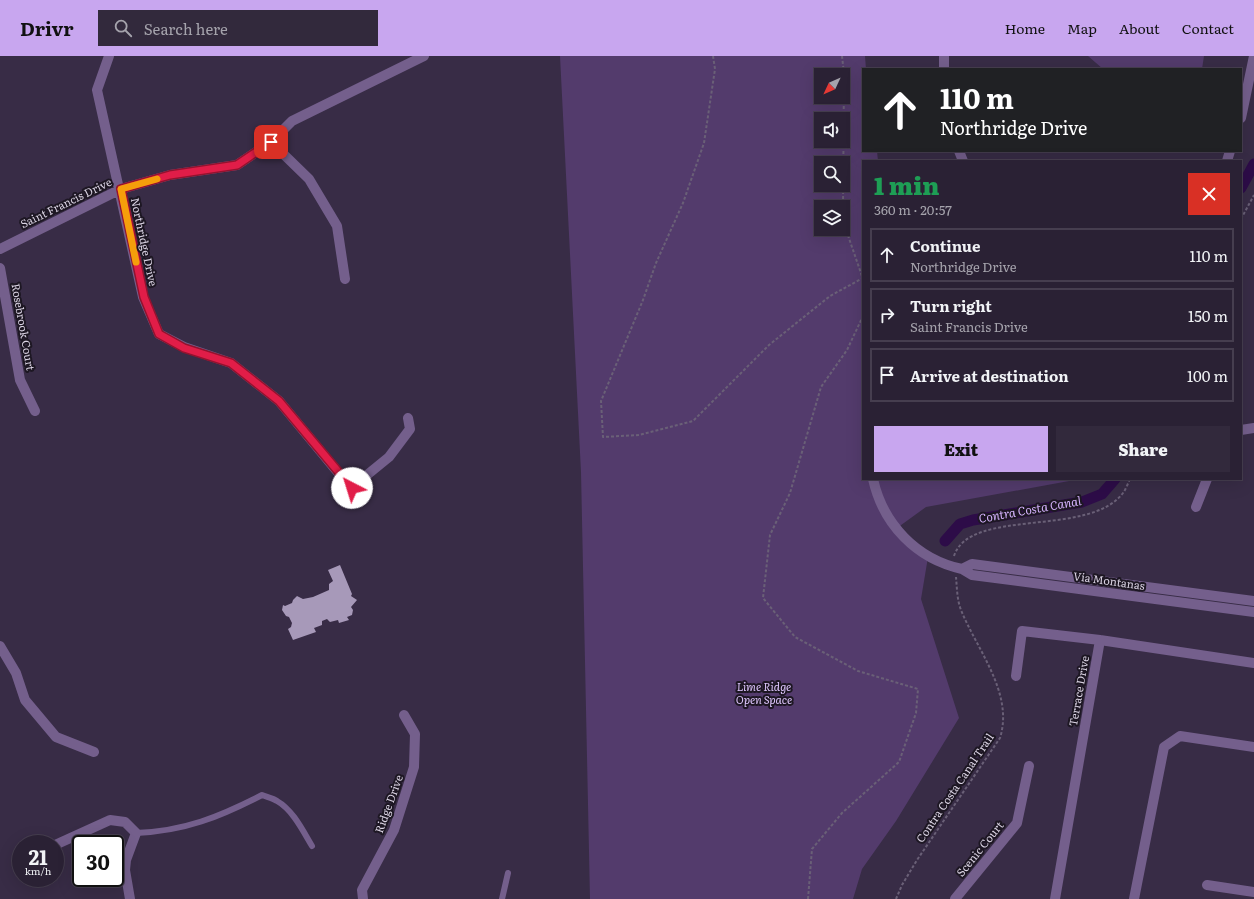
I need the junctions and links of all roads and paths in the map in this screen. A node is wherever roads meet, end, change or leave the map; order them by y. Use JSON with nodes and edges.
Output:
{"nodes":[{"id":1,"x":109,"y":56,"type":"edge"},
{"id":2,"x":424,"y":56,"type":"edge"},
{"id":3,"x":714,"y":56,"type":"edge"},
{"id":4,"x":842,"y":56,"type":"edge"},
{"id":5,"x":944,"y":56,"type":"edge"},
{"id":6,"x":1254,"y":56,"type":"edge"},
{"id":7,"x":944,"y":68,"type":"edge"},
{"id":8,"x":1242,"y":113,"type":"edge"},
{"id":9,"x":271,"y":142,"type":"junction"},
{"id":10,"x":121,"y":189,"type":"junction"},
{"id":11,"x":1254,"y":194,"type":"edge"},
{"id":12,"x":843,"y":200,"type":"edge"},
{"id":13,"x":1242,"y":217,"type":"edge"},
{"id":14,"x":848,"y":236,"type":"edge"},
{"id":15,"x":0,"y":249,"type":"edge"},
{"id":16,"x":0,"y":268,"type":"edge"},
{"id":17,"x":862,"y":275,"type":"edge"},
{"id":18,"x":345,"y":279,"type":"dead end"},
{"id":19,"x":862,"y":279,"type":"edge"},
{"id":20,"x":862,"y":318,"type":"edge"},
{"id":21,"x":35,"y":411,"type":"dead end"},
{"id":22,"x":408,"y":418,"type":"dead end"},
{"id":23,"x":1254,"y":428,"type":"edge"},
{"id":24,"x":1242,"y":430,"type":"edge"},
{"id":25,"x":873,"y":480,"type":"edge"},
{"id":26,"x":1130,"y":480,"type":"edge"},
{"id":27,"x":1208,"y":480,"type":"edge"},
{"id":28,"x":1196,"y":507,"type":"dead end"},
{"id":29,"x":955,"y":567,"type":"junction"},
{"id":30,"x":1254,"y":600,"type":"edge"},
{"id":31,"x":1254,"y":612,"type":"edge"},
{"id":32,"x":1100,"y":640,"type":"junction"},
{"id":33,"x":0,"y":646,"type":"edge"},
{"id":34,"x":1254,"y":663,"type":"edge"},
{"id":35,"x":1016,"y":676,"type":"dead end"},
{"id":36,"x":404,"y":715,"type":"dead end"},
{"id":37,"x":1254,"y":747,"type":"edge"},
{"id":38,"x":94,"y":752,"type":"dead end"},
{"id":39,"x":1029,"y":766,"type":"dead end"},
{"id":40,"x":136,"y":833,"type":"junction"},
{"id":41,"x":64,"y":841,"type":"edge"},
{"id":42,"x":312,"y":846,"type":"dead end"},
{"id":43,"x":508,"y":873,"type":"dead end"},
{"id":44,"x":1207,"y":885,"type":"dead end"},
{"id":45,"x":1254,"y":892,"type":"edge"},
{"id":46,"x":130,"y":899,"type":"edge"},
{"id":47,"x":363,"y":899,"type":"edge"},
{"id":48,"x":502,"y":899,"type":"edge"},
{"id":49,"x":808,"y":899,"type":"edge"},
{"id":50,"x":896,"y":899,"type":"edge"},
{"id":51,"x":955,"y":899,"type":"edge"},
{"id":52,"x":1055,"y":899,"type":"edge"},
{"id":53,"x":1134,"y":899,"type":"edge"}],
"edges":[{"from":1,"to":10,"type":"street","name":"Northridge Drive"},
{"from":2,"to":9,"type":"street","name":"Saint Francis Drive"},
{"from":3,"to":19,"type":"path"},
{"from":4,"to":12,"type":"path"},
{"from":5,"to":7,"type":"street"},
{"from":6,"to":8,"type":"street"},
{"from":9,"to":10,"type":"street","name":"Saint Francis Drive"},
{"from":9,"to":18,"type":"street"},
{"from":10,"to":15,"type":"street","name":"Saint Francis Drive"},
{"from":10,"to":22,"type":"street","name":"Northridge Drive"},
{"from":11,"to":13,"type":"path"},
{"from":14,"to":17,"type":"path"},
{"from":16,"to":21,"type":"street","name":"Rosebrook Court"},
{"from":20,"to":49,"type":"path"},
{"from":23,"to":24,"type":"street"},
{"from":25,"to":29,"type":"street","name":"Via Montanas"},
{"from":26,"to":29,"type":"path","name":"Contra Costa Canal Trail"},
{"from":27,"to":28,"type":"street"},
{"from":29,"to":30,"type":"street","name":"Via Montanas"},
{"from":29,"to":31,"type":"street","name":"Via Montanas"},
{"from":29,"to":50,"type":"path","name":"Contra Costa Canal Trail"},
{"from":32,"to":34,"type":"street"},
{"from":32,"to":35,"type":"street"},
{"from":32,"to":52,"type":"street","name":"Terrace Drive"},
{"from":33,"to":38,"type":"street"},
{"from":36,"to":47,"type":"street","name":"Ridge Drive"},
{"from":37,"to":53,"type":"street"},
{"from":39,"to":51,"type":"street","name":"Scenic Court"},
{"from":40,"to":41,"type":"street"},
{"from":40,"to":42,"type":"lane"},
{"from":40,"to":46,"type":"street"},
{"from":43,"to":48,"type":"lane"},
{"from":44,"to":45,"type":"street"}]}
